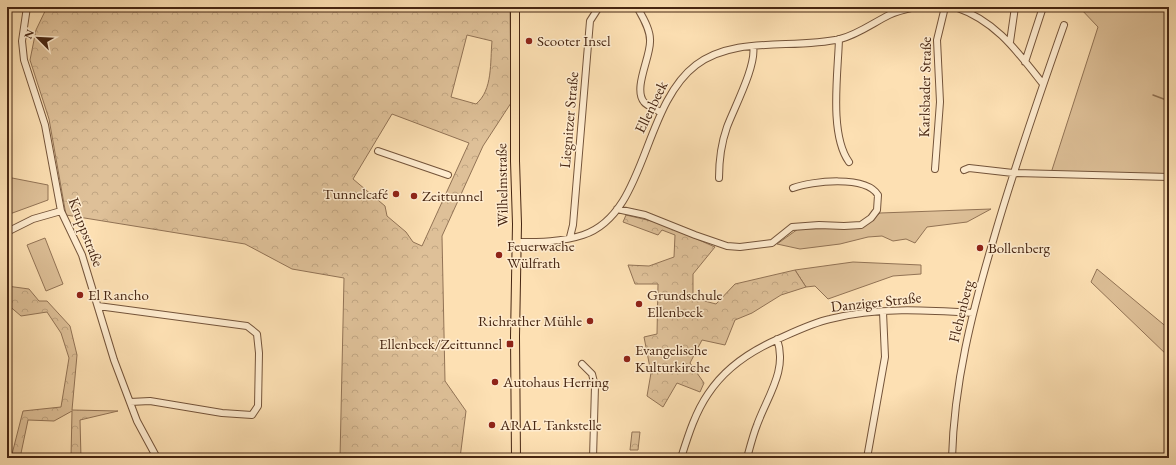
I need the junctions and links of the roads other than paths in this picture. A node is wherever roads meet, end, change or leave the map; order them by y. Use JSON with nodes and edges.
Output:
{"nodes":[{"id":1,"x":26,"y":7,"type":"edge"},
{"id":2,"x":515,"y":7,"type":"edge"},
{"id":3,"x":599,"y":7,"type":"edge"},
{"id":4,"x":636,"y":7,"type":"edge"},
{"id":5,"x":915,"y":7,"type":"edge"},
{"id":6,"x":945,"y":7,"type":"edge"},
{"id":7,"x":955,"y":7,"type":"edge"},
{"id":8,"x":1015,"y":7,"type":"edge"},
{"id":9,"x":1043,"y":7,"type":"edge"},
{"id":10,"x":1064,"y":25,"type":"dead end"},
{"id":11,"x":839,"y":39,"type":"junction"},
{"id":12,"x":1010,"y":42,"type":"junction"},
{"id":13,"x":753,"y":46,"type":"junction"},
{"id":14,"x":1025,"y":62,"type":"junction"},
{"id":15,"x":1043,"y":84,"type":"junction"},
{"id":16,"x":660,"y":112,"type":"junction"},
{"id":17,"x":378,"y":151,"type":"dead end"},
{"id":18,"x":849,"y":162,"type":"dead end"},
{"id":19,"x":935,"y":169,"type":"dead end"},
{"id":20,"x":964,"y":170,"type":"dead end"},
{"id":21,"x":1013,"y":172,"type":"junction"},
{"id":22,"x":448,"y":175,"type":"dead end"},
{"id":23,"x":1169,"y":177,"type":"edge"},
{"id":24,"x":719,"y":178,"type":"dead end"},
{"id":25,"x":793,"y":188,"type":"dead end"},
{"id":26,"x":617,"y":209,"type":"junction"},
{"id":27,"x":61,"y":211,"type":"junction"},
{"id":28,"x":7,"y":232,"type":"edge"},
{"id":29,"x":570,"y":238,"type":"junction"},
{"id":30,"x":517,"y":242,"type":"junction"},
{"id":31,"x":98,"y":306,"type":"junction"},
{"id":32,"x":882,"y":312,"type":"junction"},
{"id":33,"x":973,"y":313,"type":"junction"},
{"id":34,"x":777,"y":339,"type":"junction"},
{"id":35,"x":582,"y":364,"type":"dead end"},
{"id":36,"x":130,"y":402,"type":"junction"},
{"id":37,"x":158,"y":458,"type":"edge"},
{"id":38,"x":516,"y":458,"type":"edge"},
{"id":39,"x":593,"y":458,"type":"edge"},
{"id":40,"x":681,"y":458,"type":"edge"},
{"id":41,"x":747,"y":458,"type":"edge"},
{"id":42,"x":867,"y":458,"type":"edge"},
{"id":43,"x":952,"y":458,"type":"edge"}],
"edges":[{"from":1,"to":27,"type":"street","name":"Kruppstraße"},
{"from":2,"to":30,"type":"main road","name":"Wilhelmstraße"},
{"from":3,"to":29,"type":"street","name":"Liegnitzer Straße"},
{"from":4,"to":16,"type":"street"},
{"from":5,"to":11,"type":"street","name":"Ellenbeek"},
{"from":6,"to":19,"type":"street","name":"Karlsbader Straße"},
{"from":7,"to":12,"type":"street"},
{"from":8,"to":12,"type":"street"},
{"from":9,"to":14,"type":"street"},
{"from":10,"to":15,"type":"street","name":"Flehenberg"},
{"from":11,"to":13,"type":"street","name":"Ellenbeek"},
{"from":11,"to":18,"type":"street"},
{"from":12,"to":14,"type":"street"},
{"from":13,"to":16,"type":"street","name":"Ellenbeek"},
{"from":13,"to":24,"type":"street"},
{"from":14,"to":15,"type":"street"},
{"from":15,"to":21,"type":"street","name":"Flehenberg"},
{"from":16,"to":26,"type":"street","name":"Ellenbeek"},
{"from":17,"to":22,"type":"street"},
{"from":20,"to":21,"type":"street"},
{"from":21,"to":23,"type":"street"},
{"from":21,"to":33,"type":"street","name":"Flehenberg"},
{"from":25,"to":26,"type":"street"},
{"from":26,"to":29,"type":"street","name":"Ellenbeek"},
{"from":27,"to":28,"type":"street"},
{"from":27,"to":31,"type":"street","name":"Kruppstraße"},
{"from":29,"to":30,"type":"street","name":"Ellenbeek"},
{"from":30,"to":38,"type":"main road","name":"Wilhelmstraße"},
{"from":31,"to":36,"type":"street","name":"Kruppstraße"},
{"from":31,"to":36,"type":"street"},
{"from":32,"to":33,"type":"street","name":"Danziger Straße"},
{"from":32,"to":34,"type":"street","name":"Danziger Straße"},
{"from":32,"to":42,"type":"street"},
{"from":33,"to":43,"type":"street","name":"Flehenberg"},
{"from":34,"to":40,"type":"street","name":"Danziger Straße"},
{"from":34,"to":41,"type":"street"},
{"from":35,"to":39,"type":"street"},
{"from":36,"to":37,"type":"street","name":"Kruppstraße"}]}
